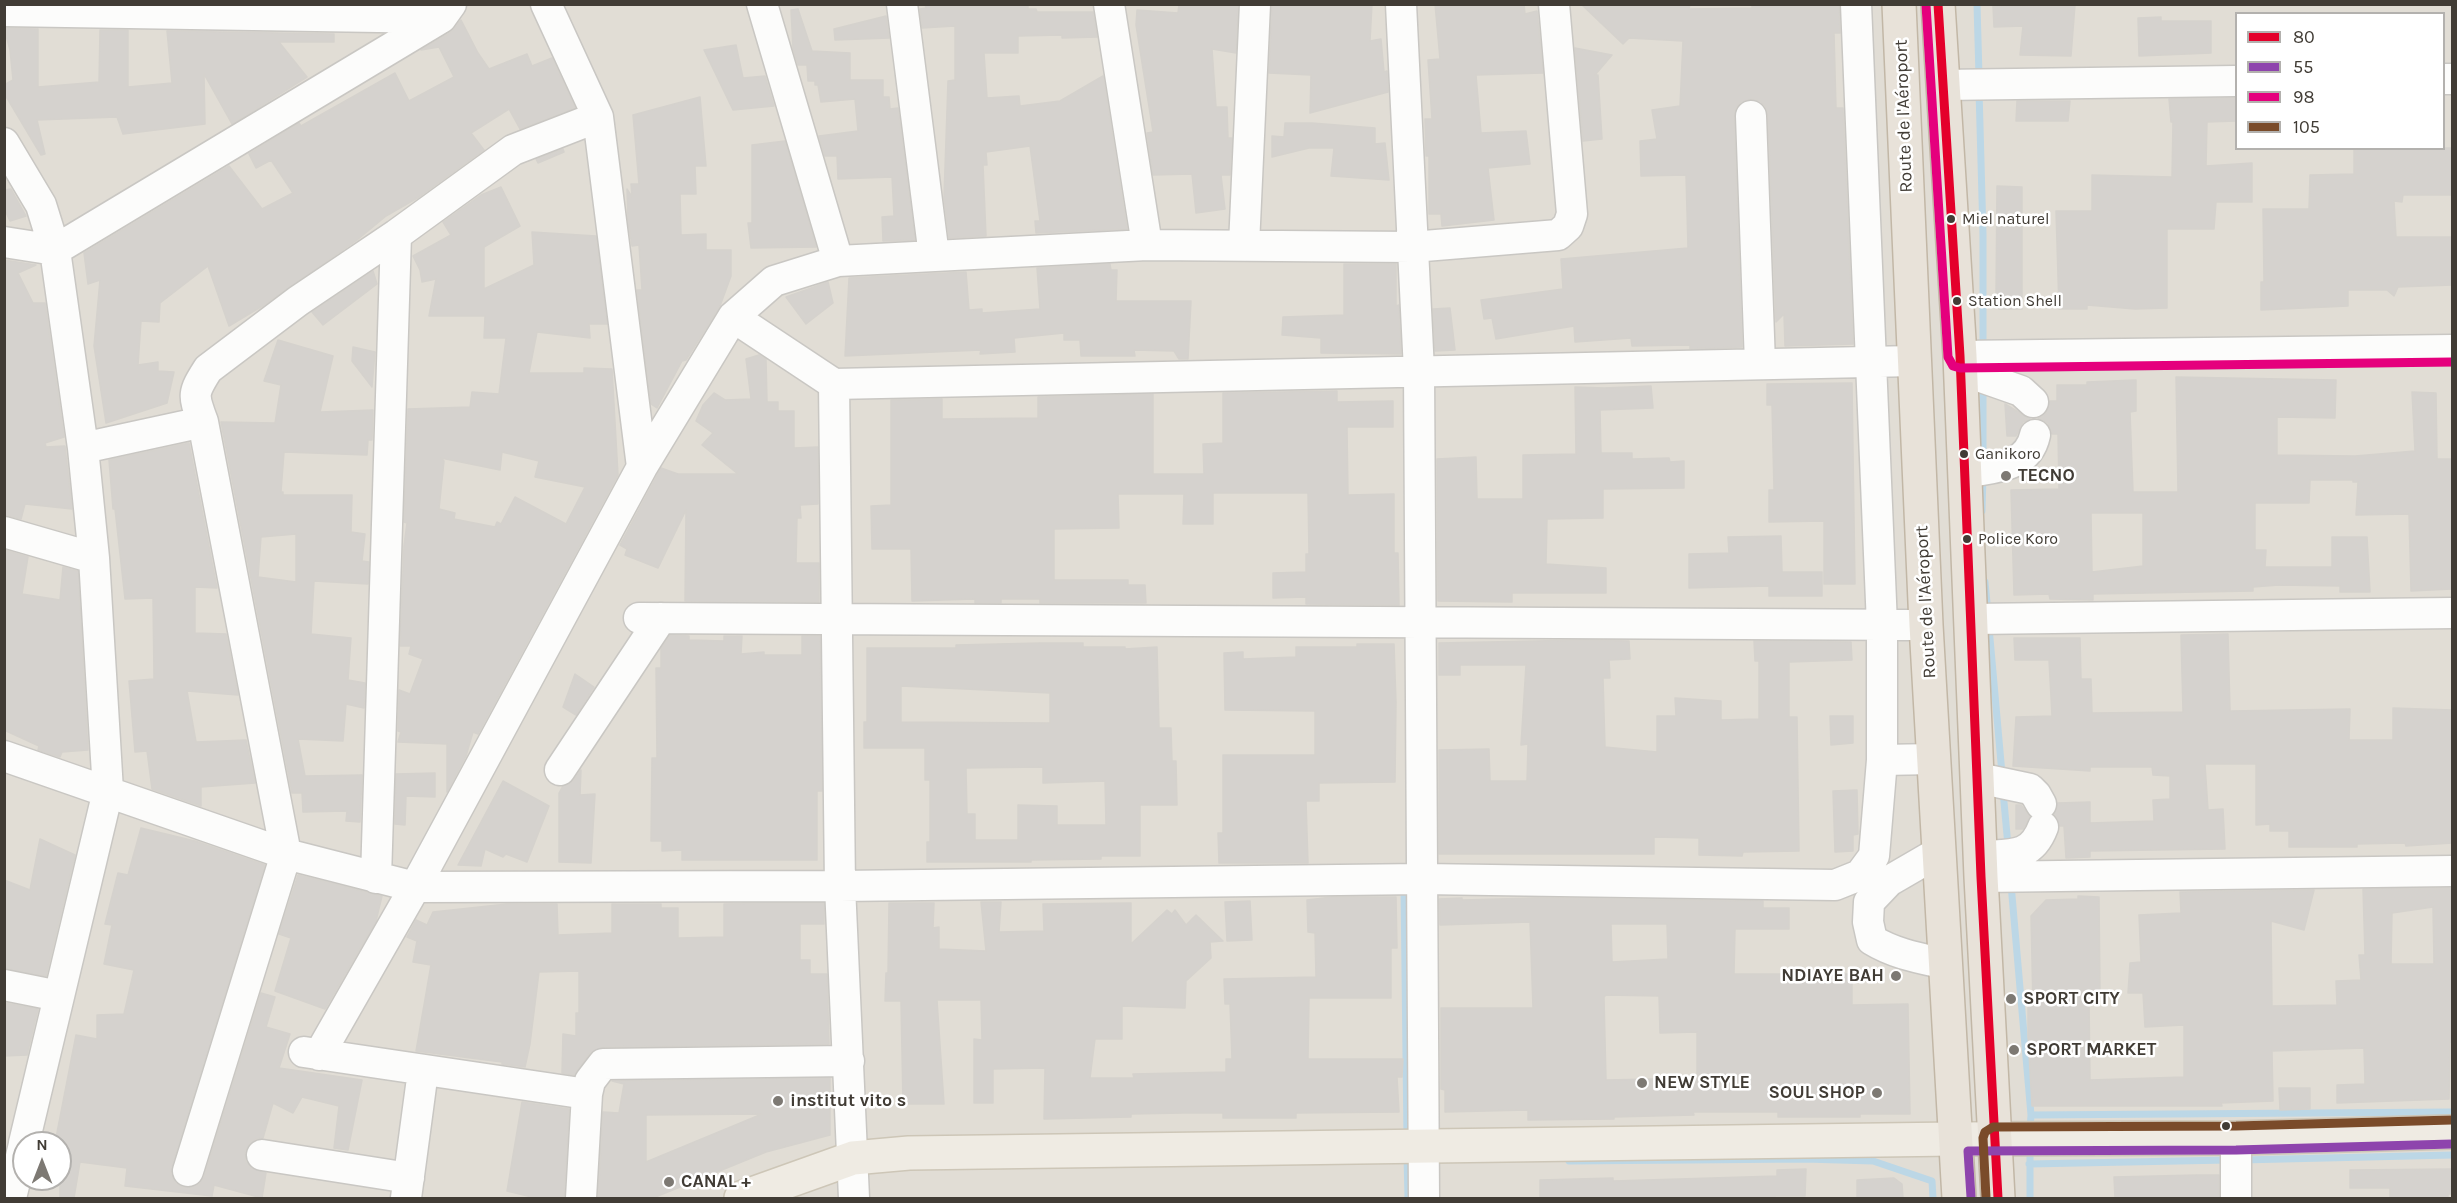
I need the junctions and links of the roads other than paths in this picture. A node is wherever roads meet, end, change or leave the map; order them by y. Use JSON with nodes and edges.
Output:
{"nodes":[{"id":1,"x":546,"y":4,"type":"edge"},
{"id":2,"x":762,"y":4,"type":"edge"},
{"id":3,"x":902,"y":4,"type":"edge"},
{"id":4,"x":1109,"y":4,"type":"edge"},
{"id":5,"x":1255,"y":4,"type":"edge"},
{"id":6,"x":1401,"y":4,"type":"edge"},
{"id":7,"x":1554,"y":4,"type":"edge"},
{"id":8,"x":1857,"y":4,"type":"edge"},
{"id":9,"x":1899,"y":4,"type":"edge"},
{"id":10,"x":1938,"y":4,"type":"edge"},
{"id":11,"x":223,"y":10,"type":"edge"},
{"id":12,"x":4,"y":11,"type":"edge"},
{"id":13,"x":446,"y":11,"type":"edge"},
{"id":14,"x":2235,"y":81,"type":"edge"},
{"id":15,"x":1942,"y":85,"type":"junction"},
{"id":16,"x":1751,"y":116,"type":"dead end"},
{"id":17,"x":598,"y":117,"type":"junction"},
{"id":18,"x":4,"y":143,"type":"edge"},
{"id":19,"x":396,"y":235,"type":"junction"},
{"id":20,"x":4,"y":242,"type":"edge"},
{"id":21,"x":1147,"y":244,"type":"junction"},
{"id":22,"x":1244,"y":244,"type":"junction"},
{"id":23,"x":1412,"y":247,"type":"junction"},
{"id":24,"x":55,"y":250,"type":"junction"},
{"id":25,"x":933,"y":256,"type":"junction"},
{"id":26,"x":838,"y":261,"type":"junction"},
{"id":27,"x":733,"y":317,"type":"junction"},
{"id":28,"x":2452,"y":350,"type":"edge"},
{"id":29,"x":1914,"y":361,"type":"junction"},
{"id":30,"x":1870,"y":362,"type":"junction"},
{"id":31,"x":1961,"y":363,"type":"junction"},
{"id":32,"x":1760,"y":364,"type":"junction"},
{"id":33,"x":1419,"y":371,"type":"junction"},
{"id":34,"x":834,"y":384,"type":"junction"},
{"id":35,"x":2033,"y":402,"type":"dead end"},
{"id":36,"x":203,"y":422,"type":"junction"},
{"id":37,"x":2035,"y":435,"type":"dead end"},
{"id":38,"x":83,"y":448,"type":"junction"},
{"id":39,"x":642,"y":467,"type":"junction"},
{"id":40,"x":1966,"y":473,"type":"junction"},
{"id":41,"x":4,"y":532,"type":"edge"},
{"id":42,"x":94,"y":558,"type":"junction"},
{"id":43,"x":2452,"y":613,"type":"edge"},
{"id":44,"x":837,"y":619,"type":"junction"},
{"id":45,"x":1973,"y":619,"type":"junction"},
{"id":46,"x":1420,"y":622,"type":"junction"},
{"id":47,"x":1882,"y":625,"type":"junction"},
{"id":48,"x":1926,"y":625,"type":"junction"},
{"id":49,"x":4,"y":756,"type":"edge"},
{"id":50,"x":1934,"y":759,"type":"junction"},
{"id":51,"x":1882,"y":760,"type":"junction"},
{"id":52,"x":560,"y":770,"type":"dead end"},
{"id":53,"x":1978,"y":778,"type":"junction"},
{"id":54,"x":108,"y":791,"type":"junction"},
{"id":55,"x":1939,"y":852,"type":"junction"},
{"id":56,"x":286,"y":854,"type":"junction"},
{"id":57,"x":1981,"y":866,"type":"junction"},
{"id":58,"x":2452,"y":871,"type":"edge"},
{"id":59,"x":376,"y":878,"type":"junction"},
{"id":60,"x":1422,"y":879,"type":"junction"},
{"id":61,"x":840,"y":886,"type":"junction"},
{"id":62,"x":414,"y":887,"type":"junction"},
{"id":63,"x":1946,"y":964,"type":"junction"},
{"id":64,"x":4,"y":985,"type":"edge"},
{"id":65,"x":58,"y":996,"type":"junction"},
{"id":66,"x":849,"y":1061,"type":"junction"},
{"id":67,"x":423,"y":1071,"type":"junction"},
{"id":68,"x":587,"y":1094,"type":"junction"},
{"id":69,"x":23,"y":1131,"type":"edge"},
{"id":70,"x":2452,"y":1132,"type":"edge"},
{"id":71,"x":2236,"y":1138,"type":"junction"},
{"id":72,"x":1955,"y":1139,"type":"junction"},
{"id":73,"x":1995,"y":1139,"type":"junction"},
{"id":74,"x":1423,"y":1146,"type":"junction"},
{"id":75,"x":261,"y":1155,"type":"dead end"},
{"id":76,"x":853,"y":1158,"type":"junction"},
{"id":77,"x":188,"y":1171,"type":"dead end"},
{"id":78,"x":408,"y":1188,"type":"edge"},
{"id":79,"x":581,"y":1198,"type":"edge"},
{"id":80,"x":743,"y":1198,"type":"edge"},
{"id":81,"x":854,"y":1198,"type":"edge"},
{"id":82,"x":1424,"y":1198,"type":"edge"},
{"id":83,"x":1959,"y":1198,"type":"edge"},
{"id":84,"x":1998,"y":1198,"type":"edge"},
{"id":85,"x":2236,"y":1198,"type":"edge"}],
"edges":[{"from":1,"to":17,"type":"street"},
{"from":2,"to":26,"type":"street"},
{"from":3,"to":25,"type":"street"},
{"from":4,"to":21,"type":"street"},
{"from":5,"to":22,"type":"street"},
{"from":6,"to":23,"type":"street"},
{"from":7,"to":23,"type":"street"},
{"from":8,"to":30,"type":"street"},
{"from":9,"to":29,"type":"highway","name":"Route de l'Aéroport"},
{"from":10,"to":15,"type":"highway"},
{"from":11,"to":12,"type":"street"},
{"from":11,"to":13,"type":"street"},
{"from":13,"to":24,"type":"street"},
{"from":14,"to":15,"type":"street"},
{"from":15,"to":31,"type":"highway"},
{"from":16,"to":32,"type":"street"},
{"from":17,"to":19,"type":"street"},
{"from":17,"to":39,"type":"street"},
{"from":18,"to":24,"type":"street"},
{"from":19,"to":36,"type":"street"},
{"from":19,"to":59,"type":"street"},
{"from":20,"to":24,"type":"street"},
{"from":21,"to":22,"type":"street"},
{"from":21,"to":25,"type":"street"},
{"from":22,"to":23,"type":"street"},
{"from":23,"to":33,"type":"street"},
{"from":24,"to":38,"type":"street"},
{"from":25,"to":26,"type":"street"},
{"from":26,"to":27,"type":"street"},
{"from":27,"to":34,"type":"street"},
{"from":27,"to":39,"type":"street"},
{"from":28,"to":31,"type":"street"},
{"from":29,"to":30,"type":"street"},
{"from":29,"to":48,"type":"highway","name":"Route de l'Aéroport"},
{"from":30,"to":32,"type":"street"},
{"from":30,"to":47,"type":"street"},
{"from":31,"to":35,"type":"street"},
{"from":31,"to":40,"type":"highway"},
{"from":32,"to":33,"type":"street"},
{"from":33,"to":34,"type":"street"},
{"from":33,"to":46,"type":"street"},
{"from":34,"to":44,"type":"street"},
{"from":36,"to":38,"type":"street"},
{"from":36,"to":56,"type":"street"},
{"from":37,"to":40,"type":"street"},
{"from":38,"to":42,"type":"street"},
{"from":39,"to":62,"type":"street"},
{"from":40,"to":45,"type":"highway"},
{"from":41,"to":42,"type":"street"},
{"from":42,"to":54,"type":"street"},
{"from":43,"to":45,"type":"street"},
{"from":44,"to":46,"type":"street"},
{"from":44,"to":52,"type":"street"},
{"from":44,"to":61,"type":"street"},
{"from":45,"to":53,"type":"highway"},
{"from":46,"to":47,"type":"street"},
{"from":46,"to":60,"type":"street"},
{"from":47,"to":48,"type":"street"},
{"from":47,"to":51,"type":"street"},
{"from":48,"to":50,"type":"highway","name":"Route de l'Aéroport"},
{"from":49,"to":54,"type":"street"},
{"from":50,"to":51,"type":"street"},
{"from":50,"to":55,"type":"highway","name":"Route de l'Aéroport"},
{"from":51,"to":60,"type":"street"},
{"from":53,"to":57,"type":"highway"},
{"from":53,"to":57,"type":"street"},
{"from":54,"to":56,"type":"street"},
{"from":54,"to":65,"type":"street"},
{"from":55,"to":63,"type":"highway","name":"Route de l'Aéroport"},
{"from":55,"to":63,"type":"street"},
{"from":56,"to":59,"type":"street"},
{"from":56,"to":77,"type":"street"},
{"from":57,"to":58,"type":"street"},
{"from":57,"to":73,"type":"highway"},
{"from":59,"to":62,"type":"street"},
{"from":60,"to":61,"type":"street"},
{"from":60,"to":74,"type":"street"},
{"from":61,"to":62,"type":"street"},
{"from":61,"to":66,"type":"street"},
{"from":62,"to":67,"type":"street"},
{"from":63,"to":72,"type":"highway","name":"Route de l'Aéroport"},
{"from":64,"to":65,"type":"street"},
{"from":65,"to":69,"type":"street"},
{"from":66,"to":68,"type":"street"},
{"from":66,"to":76,"type":"street"},
{"from":67,"to":68,"type":"street"},
{"from":67,"to":78,"type":"street"},
{"from":68,"to":79,"type":"street"},
{"from":70,"to":71,"type":"main road"},
{"from":71,"to":73,"type":"main road"},
{"from":71,"to":85,"type":"street"},
{"from":72,"to":73,"type":"main road"},
{"from":72,"to":74,"type":"main road"},
{"from":72,"to":83,"type":"highway","name":"Route de l'Aéroport"},
{"from":73,"to":84,"type":"highway"},
{"from":74,"to":76,"type":"main road"},
{"from":74,"to":82,"type":"street"},
{"from":75,"to":78,"type":"street"},
{"from":76,"to":80,"type":"main road"},
{"from":76,"to":81,"type":"street"}]}
